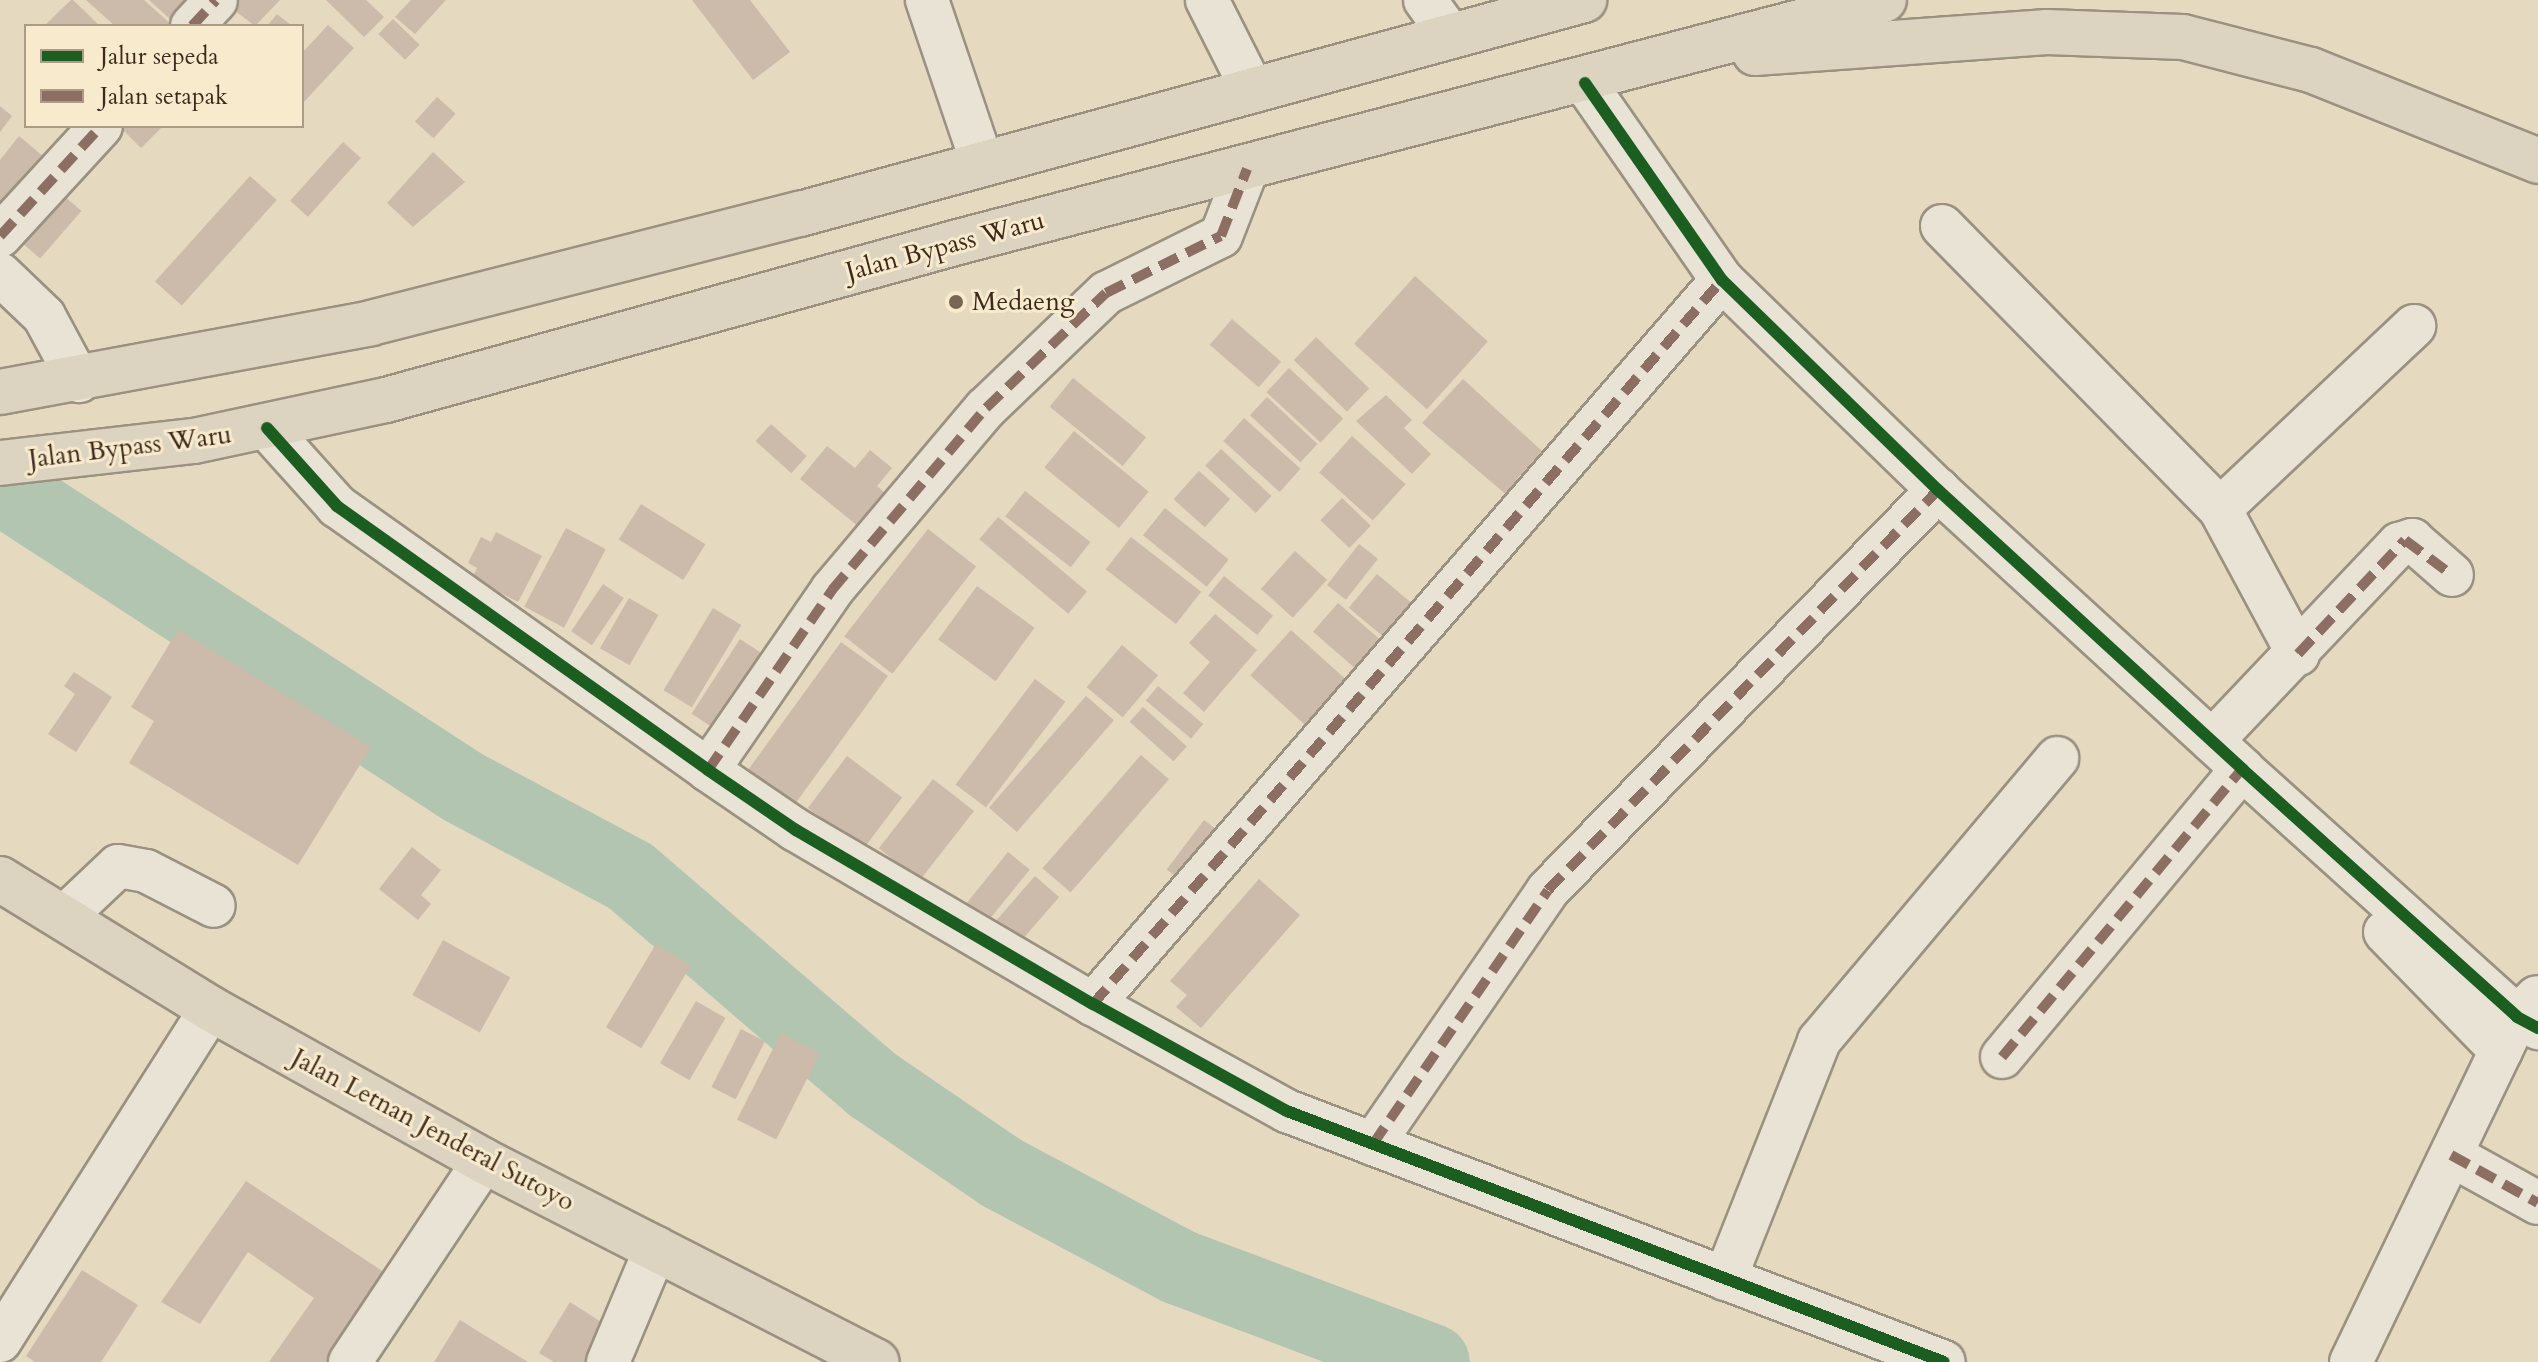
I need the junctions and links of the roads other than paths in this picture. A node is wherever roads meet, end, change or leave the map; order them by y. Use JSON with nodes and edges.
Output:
{"nodes":[{"id":1,"x":216,"y":0,"type":"edge"},
{"id":2,"x":927,"y":0,"type":"edge"},
{"id":3,"x":1207,"y":0,"type":"edge"},
{"id":4,"x":1425,"y":0,"type":"edge"},
{"id":5,"x":1584,"y":0,"type":"edge"},
{"id":6,"x":1884,"y":0,"type":"edge"},
{"id":7,"x":194,"y":24,"type":"edge"},
{"id":8,"x":1451,"y":36,"type":"junction"},
{"id":9,"x":1677,"y":56,"type":"junction"},
{"id":10,"x":1585,"y":83,"type":"junction"},
{"id":11,"x":1253,"y":91,"type":"junction"},
{"id":12,"x":99,"y":128,"type":"edge"},
{"id":13,"x":2538,"y":161,"type":"edge"},
{"id":14,"x":983,"y":165,"type":"junction"},
{"id":15,"x":1247,"y":169,"type":"junction"},
{"id":16,"x":1942,"y":226,"type":"dead end"},
{"id":17,"x":0,"y":236,"type":"edge"},
{"id":18,"x":0,"y":274,"type":"edge"},
{"id":19,"x":1722,"y":280,"type":"junction"},
{"id":20,"x":2414,"y":326,"type":"dead end"},
{"id":21,"x":79,"y":381,"type":"junction"},
{"id":22,"x":0,"y":392,"type":"edge"},
{"id":23,"x":267,"y":428,"type":"junction"},
{"id":24,"x":0,"y":463,"type":"edge"},
{"id":25,"x":1938,"y":490,"type":"junction"},
{"id":26,"x":2220,"y":509,"type":"junction"},
{"id":27,"x":2452,"y":575,"type":"dead end"},
{"id":28,"x":2298,"y":654,"type":"junction"},
{"id":29,"x":2212,"y":741,"type":"junction"},
{"id":30,"x":2057,"y":758,"type":"dead end"},
{"id":31,"x":2242,"y":769,"type":"junction"},
{"id":32,"x":708,"y":770,"type":"junction"},
{"id":33,"x":0,"y":879,"type":"edge"},
{"id":34,"x":214,"y":906,"type":"dead end"},
{"id":35,"x":64,"y":917,"type":"junction"},
{"id":36,"x":1093,"y":1004,"type":"junction"},
{"id":37,"x":211,"y":1009,"type":"junction"},
{"id":38,"x":2524,"y":1023,"type":"edge"},
{"id":39,"x":2002,"y":1057,"type":"dead end"},
{"id":40,"x":1373,"y":1144,"type":"junction"},
{"id":41,"x":2451,"y":1155,"type":"junction"},
{"id":42,"x":484,"y":1161,"type":"junction"},
{"id":43,"x":2538,"y":1203,"type":"edge"},
{"id":44,"x":656,"y":1248,"type":"junction"},
{"id":45,"x":1725,"y":1279,"type":"junction"},
{"id":46,"x":5,"y":1332,"type":"edge"},
{"id":47,"x":350,"y":1362,"type":"edge"},
{"id":48,"x":608,"y":1362,"type":"edge"},
{"id":49,"x":877,"y":1362,"type":"edge"},
{"id":50,"x":1944,"y":1362,"type":"edge"},
{"id":51,"x":2351,"y":1362,"type":"edge"}],
"edges":[{"from":1,"to":7,"type":"street"},
{"from":2,"to":14,"type":"street"},
{"from":3,"to":11,"type":"street"},
{"from":4,"to":8,"type":"street"},
{"from":5,"to":8,"type":"highway"},
{"from":6,"to":9,"type":"highway","name":"Jalan Bypass Waru"},
{"from":8,"to":11,"type":"highway"},
{"from":9,"to":10,"type":"highway","name":"Jalan Bypass Waru"},
{"from":9,"to":13,"type":"highway"},
{"from":10,"to":15,"type":"highway","name":"Jalan Bypass Waru"},
{"from":10,"to":19,"type":"street"},
{"from":11,"to":14,"type":"highway"},
{"from":12,"to":17,"type":"street"},
{"from":14,"to":21,"type":"highway"},
{"from":15,"to":23,"type":"highway","name":"Jalan Bypass Waru"},
{"from":15,"to":32,"type":"street"},
{"from":16,"to":26,"type":"street"},
{"from":18,"to":21,"type":"street"},
{"from":19,"to":25,"type":"street"},
{"from":19,"to":36,"type":"street"},
{"from":20,"to":26,"type":"street"},
{"from":21,"to":22,"type":"highway"},
{"from":23,"to":24,"type":"highway","name":"Jalan Bypass Waru"},
{"from":23,"to":32,"type":"street"},
{"from":25,"to":29,"type":"street"},
{"from":25,"to":40,"type":"street"},
{"from":26,"to":28,"type":"street"},
{"from":27,"to":28,"type":"street"},
{"from":28,"to":29,"type":"street"},
{"from":29,"to":31,"type":"street"},
{"from":30,"to":45,"type":"street"},
{"from":31,"to":38,"type":"street"},
{"from":31,"to":39,"type":"street"},
{"from":32,"to":36,"type":"street"},
{"from":33,"to":35,"type":"highway","name":"Jalan Letnan Jenderal Sutoyo"},
{"from":34,"to":35,"type":"street"},
{"from":35,"to":37,"type":"highway","name":"Jalan Letnan Jenderal Sutoyo"},
{"from":36,"to":40,"type":"street"},
{"from":37,"to":42,"type":"highway","name":"Jalan Letnan Jenderal Sutoyo"},
{"from":37,"to":46,"type":"street"},
{"from":38,"to":41,"type":"street"},
{"from":40,"to":45,"type":"street"},
{"from":41,"to":43,"type":"street"},
{"from":41,"to":51,"type":"street"},
{"from":42,"to":44,"type":"highway","name":"Jalan Letnan Jenderal Sutoyo"},
{"from":42,"to":47,"type":"street"},
{"from":44,"to":48,"type":"street"},
{"from":44,"to":49,"type":"highway","name":"Jalan Letnan Jenderal Sutoyo"},
{"from":45,"to":50,"type":"street"}]}
